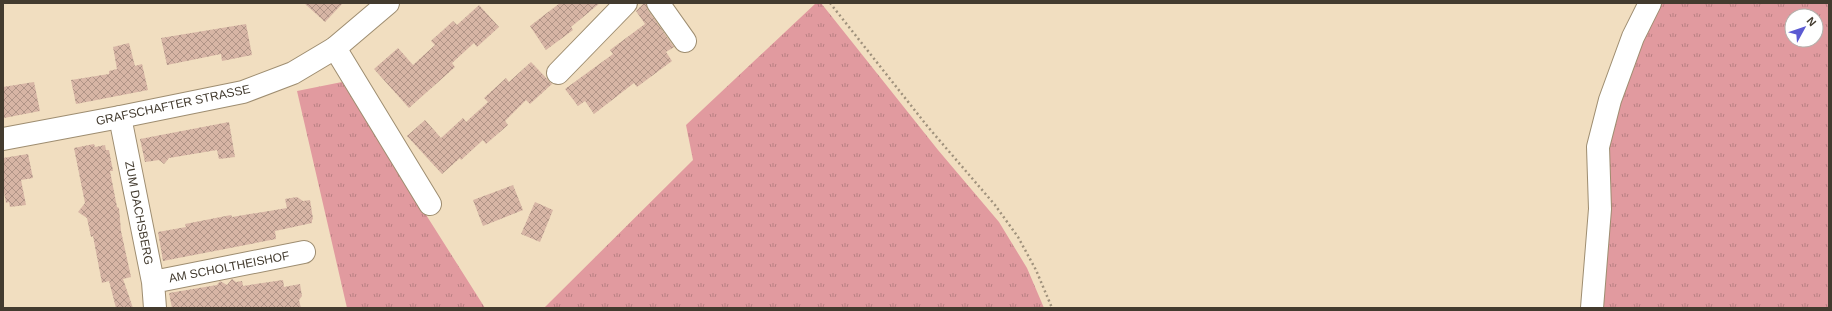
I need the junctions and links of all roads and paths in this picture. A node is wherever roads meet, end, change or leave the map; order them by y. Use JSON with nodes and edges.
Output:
{"nodes":[{"id":1,"x":388,"y":3,"type":"edge"},
{"id":2,"x":626,"y":3,"type":"edge"},
{"id":3,"x":658,"y":3,"type":"edge"},
{"id":4,"x":830,"y":3,"type":"edge"},
{"id":5,"x":1650,"y":3,"type":"edge"},
{"id":6,"x":685,"y":41,"type":"dead end"},
{"id":7,"x":335,"y":48,"type":"junction"},
{"id":8,"x":558,"y":73,"type":"dead end"},
{"id":9,"x":120,"y":118,"type":"junction"},
{"id":10,"x":3,"y":139,"type":"edge"},
{"id":11,"x":430,"y":204,"type":"dead end"},
{"id":12,"x":304,"y":252,"type":"dead end"},
{"id":13,"x":153,"y":282,"type":"junction"},
{"id":14,"x":155,"y":308,"type":"edge"},
{"id":15,"x":1052,"y":308,"type":"edge"},
{"id":16,"x":1592,"y":308,"type":"edge"}],
"edges":[{"from":1,"to":7,"type":"street","name":"GRAFSCHAFTER STRASSE"},
{"from":2,"to":8,"type":"street"},
{"from":3,"to":6,"type":"street"},
{"from":4,"to":15,"type":"path"},
{"from":5,"to":16,"type":"street"},
{"from":7,"to":9,"type":"street","name":"GRAFSCHAFTER STRASSE"},
{"from":7,"to":11,"type":"street"},
{"from":9,"to":10,"type":"street","name":"GRAFSCHAFTER STRASSE"},
{"from":9,"to":13,"type":"street","name":"ZUM DACHSBERG"},
{"from":12,"to":13,"type":"street","name":"AM SCHOLTHEISHOF"},
{"from":13,"to":14,"type":"street","name":"ZUM DACHSBERG"}]}
